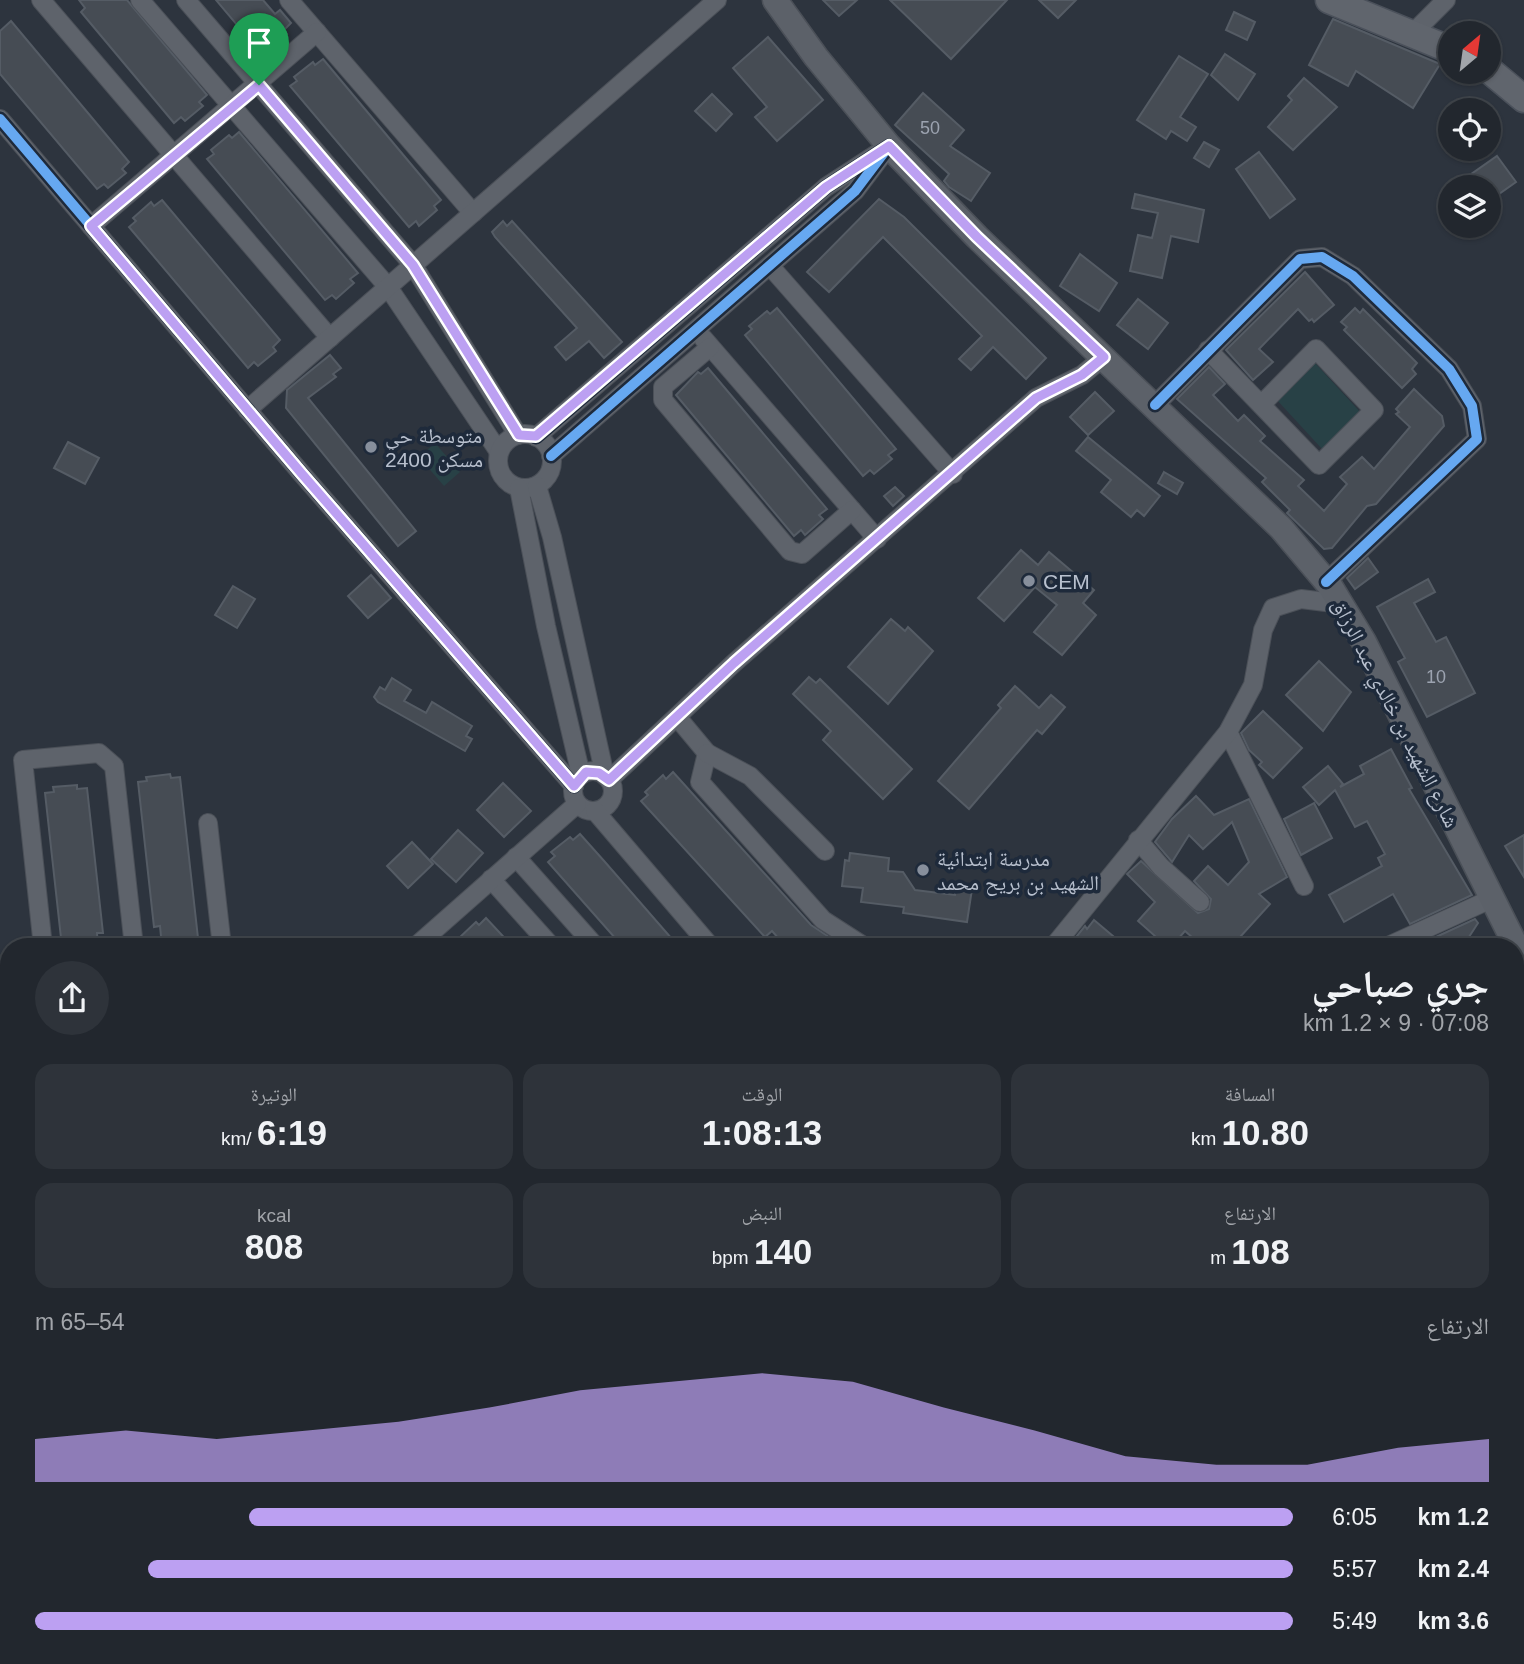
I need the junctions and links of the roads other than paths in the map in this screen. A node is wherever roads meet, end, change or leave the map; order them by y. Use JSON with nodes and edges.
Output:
{"nodes":[{"id":1,"x":41,"y":0,"type":"edge"},
{"id":2,"x":140,"y":0,"type":"edge"},
{"id":3,"x":186,"y":0,"type":"edge"},
{"id":4,"x":289,"y":0,"type":"edge"},
{"id":5,"x":717,"y":0,"type":"edge"},
{"id":6,"x":775,"y":0,"type":"edge"},
{"id":7,"x":1329,"y":0,"type":"edge"},
{"id":8,"x":1446,"y":0,"type":"edge"},
{"id":9,"x":317,"y":32,"type":"junction"},
{"id":10,"x":1413,"y":33,"type":"junction"},
{"id":11,"x":1438,"y":44,"type":"edge"},
{"id":12,"x":1502,"y":81,"type":"edge"},
{"id":13,"x":259,"y":85,"type":"junction"},
{"id":14,"x":1524,"y":99,"type":"edge"},
{"id":15,"x":232,"y":107,"type":"junction"},
{"id":16,"x":0,"y":119,"type":"edge"},
{"id":17,"x":889,"y":146,"type":"junction"},
{"id":18,"x":174,"y":156,"type":"junction"},
{"id":19,"x":473,"y":213,"type":"junction"},
{"id":20,"x":91,"y":226,"type":"junction"},
{"id":21,"x":413,"y":265,"type":"junction"},
{"id":22,"x":770,"y":266,"type":"junction"},
{"id":23,"x":388,"y":287,"type":"junction"},
{"id":24,"x":696,"y":331,"type":"junction"},
{"id":25,"x":330,"y":338,"type":"junction"},
{"id":26,"x":710,"y":347,"type":"junction"},
{"id":27,"x":1208,"y":350,"type":"junction"},
{"id":28,"x":1104,"y":357,"type":"junction"},
{"id":29,"x":1155,"y":405,"type":"junction"},
{"id":30,"x":1261,"y":405,"type":"junction"},
{"id":31,"x":247,"y":410,"type":"junction"},
{"id":32,"x":527,"y":436,"type":"junction"},
{"id":33,"x":499,"y":452,"type":"junction"},
{"id":34,"x":551,"y":456,"type":"junction"},
{"id":35,"x":953,"y":474,"type":"junction"},
{"id":36,"x":537,"y":486,"type":"junction"},
{"id":37,"x":519,"y":488,"type":"junction"},
{"id":38,"x":852,"y":510,"type":"junction"},
{"id":39,"x":877,"y":539,"type":"junction"},
{"id":40,"x":1326,"y":582,"type":"junction"},
{"id":41,"x":1342,"y":604,"type":"junction"},
{"id":42,"x":677,"y":717,"type":"junction"},
{"id":43,"x":1227,"y":732,"type":"junction"},
{"id":44,"x":707,"y":753,"type":"junction"},
{"id":45,"x":607,"y":778,"type":"junction"},
{"id":46,"x":577,"y":788,"type":"junction"},
{"id":47,"x":595,"y":811,"type":"junction"},
{"id":48,"x":208,"y":823,"type":"dead end"},
{"id":49,"x":1138,"y":840,"type":"junction"},
{"id":50,"x":825,"y":851,"type":"dead end"},
{"id":51,"x":516,"y":857,"type":"junction"},
{"id":52,"x":491,"y":879,"type":"junction"},
{"id":53,"x":1304,"y":886,"type":"dead end"},
{"id":54,"x":1491,"y":899,"type":"junction"},
{"id":55,"x":1200,"y":902,"type":"dead end"},
{"id":56,"x":42,"y":938,"type":"edge"},
{"id":57,"x":133,"y":938,"type":"edge"},
{"id":58,"x":221,"y":938,"type":"edge"},
{"id":59,"x":429,"y":938,"type":"edge"},
{"id":60,"x":544,"y":938,"type":"edge"},
{"id":61,"x":588,"y":938,"type":"edge"},
{"id":62,"x":703,"y":938,"type":"edge"},
{"id":63,"x":851,"y":938,"type":"edge"},
{"id":64,"x":1060,"y":938,"type":"edge"},
{"id":65,"x":1406,"y":938,"type":"edge"},
{"id":66,"x":1511,"y":938,"type":"edge"}],
"edges":[{"from":1,"to":18,"type":"street"},
{"from":2,"to":15,"type":"street"},
{"from":3,"to":13,"type":"street"},
{"from":4,"to":9,"type":"street"},
{"from":5,"to":19,"type":"street"},
{"from":6,"to":17,"type":"main road","name":"شارع الشهيد بن خالدي عبد الرزاق"},
{"from":7,"to":10,"type":"main road"},
{"from":8,"to":10,"type":"street"},
{"from":9,"to":13,"type":"street"},
{"from":9,"to":19,"type":"street"},
{"from":10,"to":11,"type":"main road"},
{"from":12,"to":14,"type":"main road"},
{"from":13,"to":15,"type":"street"},
{"from":13,"to":21,"type":"street"},
{"from":15,"to":18,"type":"street"},
{"from":15,"to":23,"type":"street"},
{"from":16,"to":20,"type":"street"},
{"from":17,"to":22,"type":"street"},
{"from":17,"to":28,"type":"main road","name":"شارع الشهيد بن خالدي عبد الرزاق"},
{"from":17,"to":32,"type":"street"},
{"from":18,"to":20,"type":"street"},
{"from":18,"to":25,"type":"street"},
{"from":19,"to":21,"type":"street"},
{"from":20,"to":31,"type":"street"},
{"from":21,"to":23,"type":"street"},
{"from":21,"to":32,"type":"street"},
{"from":22,"to":24,"type":"street"},
{"from":22,"to":35,"type":"street"},
{"from":23,"to":25,"type":"street"},
{"from":23,"to":33,"type":"street"},
{"from":24,"to":26,"type":"street"},
{"from":24,"to":34,"type":"street"},
{"from":25,"to":31,"type":"street"},
{"from":26,"to":38,"type":"street"},
{"from":26,"to":38,"type":"street"},
{"from":27,"to":29,"type":"street"},
{"from":27,"to":30,"type":"street"},
{"from":27,"to":40,"type":"street"},
{"from":28,"to":29,"type":"main road","name":"شارع الشهيد بن خالدي عبد الرزاق"},
{"from":28,"to":35,"type":"street"},
{"from":29,"to":40,"type":"main road","name":"شارع الشهيد بن خالدي عبد الرزاق"},
{"from":30,"to":30,"type":"street"},
{"from":31,"to":46,"type":"street"},
{"from":32,"to":33,"type":"street"},
{"from":32,"to":34,"type":"street"},
{"from":33,"to":37,"type":"street"},
{"from":34,"to":36,"type":"street"},
{"from":35,"to":39,"type":"street"},
{"from":36,"to":37,"type":"street"},
{"from":36,"to":45,"type":"street"},
{"from":37,"to":46,"type":"street"},
{"from":38,"to":39,"type":"street"},
{"from":39,"to":42,"type":"street"},
{"from":40,"to":41,"type":"main road","name":"شارع الشهيد بن خالدي عبد الرزاق"},
{"from":41,"to":43,"type":"street"},
{"from":41,"to":54,"type":"main road","name":"شارع الشهيد بن خالدي عبد الرزاق"},
{"from":42,"to":44,"type":"street"},
{"from":42,"to":45,"type":"street"},
{"from":43,"to":49,"type":"street"},
{"from":43,"to":53,"type":"street"},
{"from":44,"to":50,"type":"street"},
{"from":44,"to":63,"type":"street"},
{"from":45,"to":46,"type":"street"},
{"from":45,"to":47,"type":"street"},
{"from":46,"to":47,"type":"street"},
{"from":46,"to":51,"type":"street"},
{"from":47,"to":62,"type":"street"},
{"from":48,"to":58,"type":"street"},
{"from":49,"to":55,"type":"street"},
{"from":49,"to":64,"type":"street"},
{"from":51,"to":52,"type":"street"},
{"from":51,"to":61,"type":"street"},
{"from":52,"to":59,"type":"street"},
{"from":52,"to":60,"type":"street"},
{"from":54,"to":65,"type":"street"},
{"from":54,"to":66,"type":"main road","name":"شارع الشهيد بن خالدي عبد الرزاق"},
{"from":56,"to":57,"type":"street"}]}
